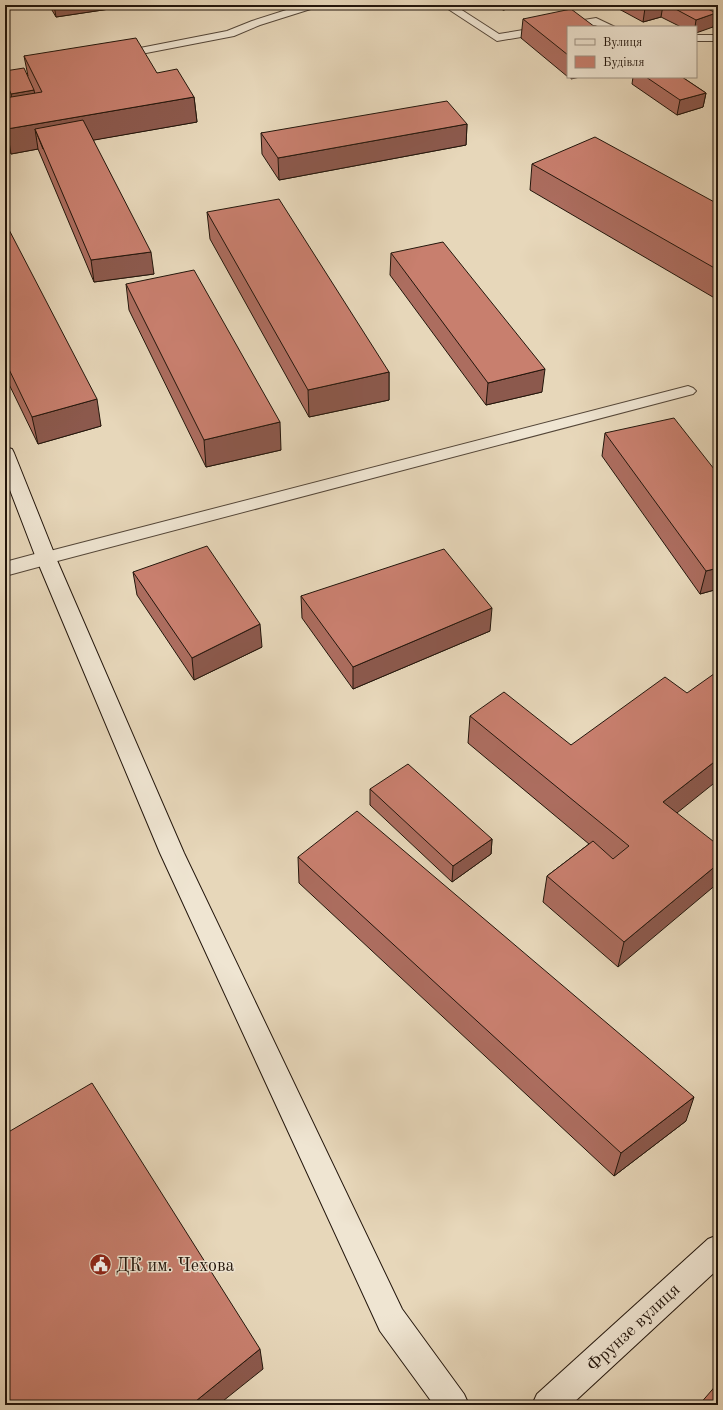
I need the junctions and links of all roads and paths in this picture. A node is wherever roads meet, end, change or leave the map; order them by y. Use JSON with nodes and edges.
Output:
{"nodes":[{"id":1,"x":313,"y":5,"type":"edge"},
{"id":2,"x":447,"y":5,"type":"edge"},
{"id":3,"x":571,"y":26,"type":"edge"},
{"id":4,"x":606,"y":26,"type":"edge"},
{"id":5,"x":567,"y":27,"type":"edge"},
{"id":6,"x":697,"y":38,"type":"edge"},
{"id":7,"x":718,"y":38,"type":"edge"},
{"id":8,"x":104,"y":61,"type":"edge"},
{"id":9,"x":688,"y":391,"type":"dead end"},
{"id":10,"x":5,"y":453,"type":"edge"},
{"id":11,"x":46,"y":558,"type":"junction"},
{"id":12,"x":5,"y":569,"type":"edge"},
{"id":13,"x":718,"y":1249,"type":"edge"},
{"id":14,"x":453,"y":1405,"type":"edge"},
{"id":15,"x":548,"y":1405,"type":"edge"}],
"edges":[{"from":1,"to":8,"type":"lane"},
{"from":2,"to":5,"type":"lane"},
{"from":3,"to":4,"type":"lane"},
{"from":6,"to":7,"type":"lane"},
{"from":9,"to":11,"type":"lane"},
{"from":10,"to":11,"type":"main road"},
{"from":11,"to":12,"type":"main road"},
{"from":11,"to":14,"type":"main road"},
{"from":13,"to":15,"type":"main road","name":"Фрунзе вулиця"}]}
